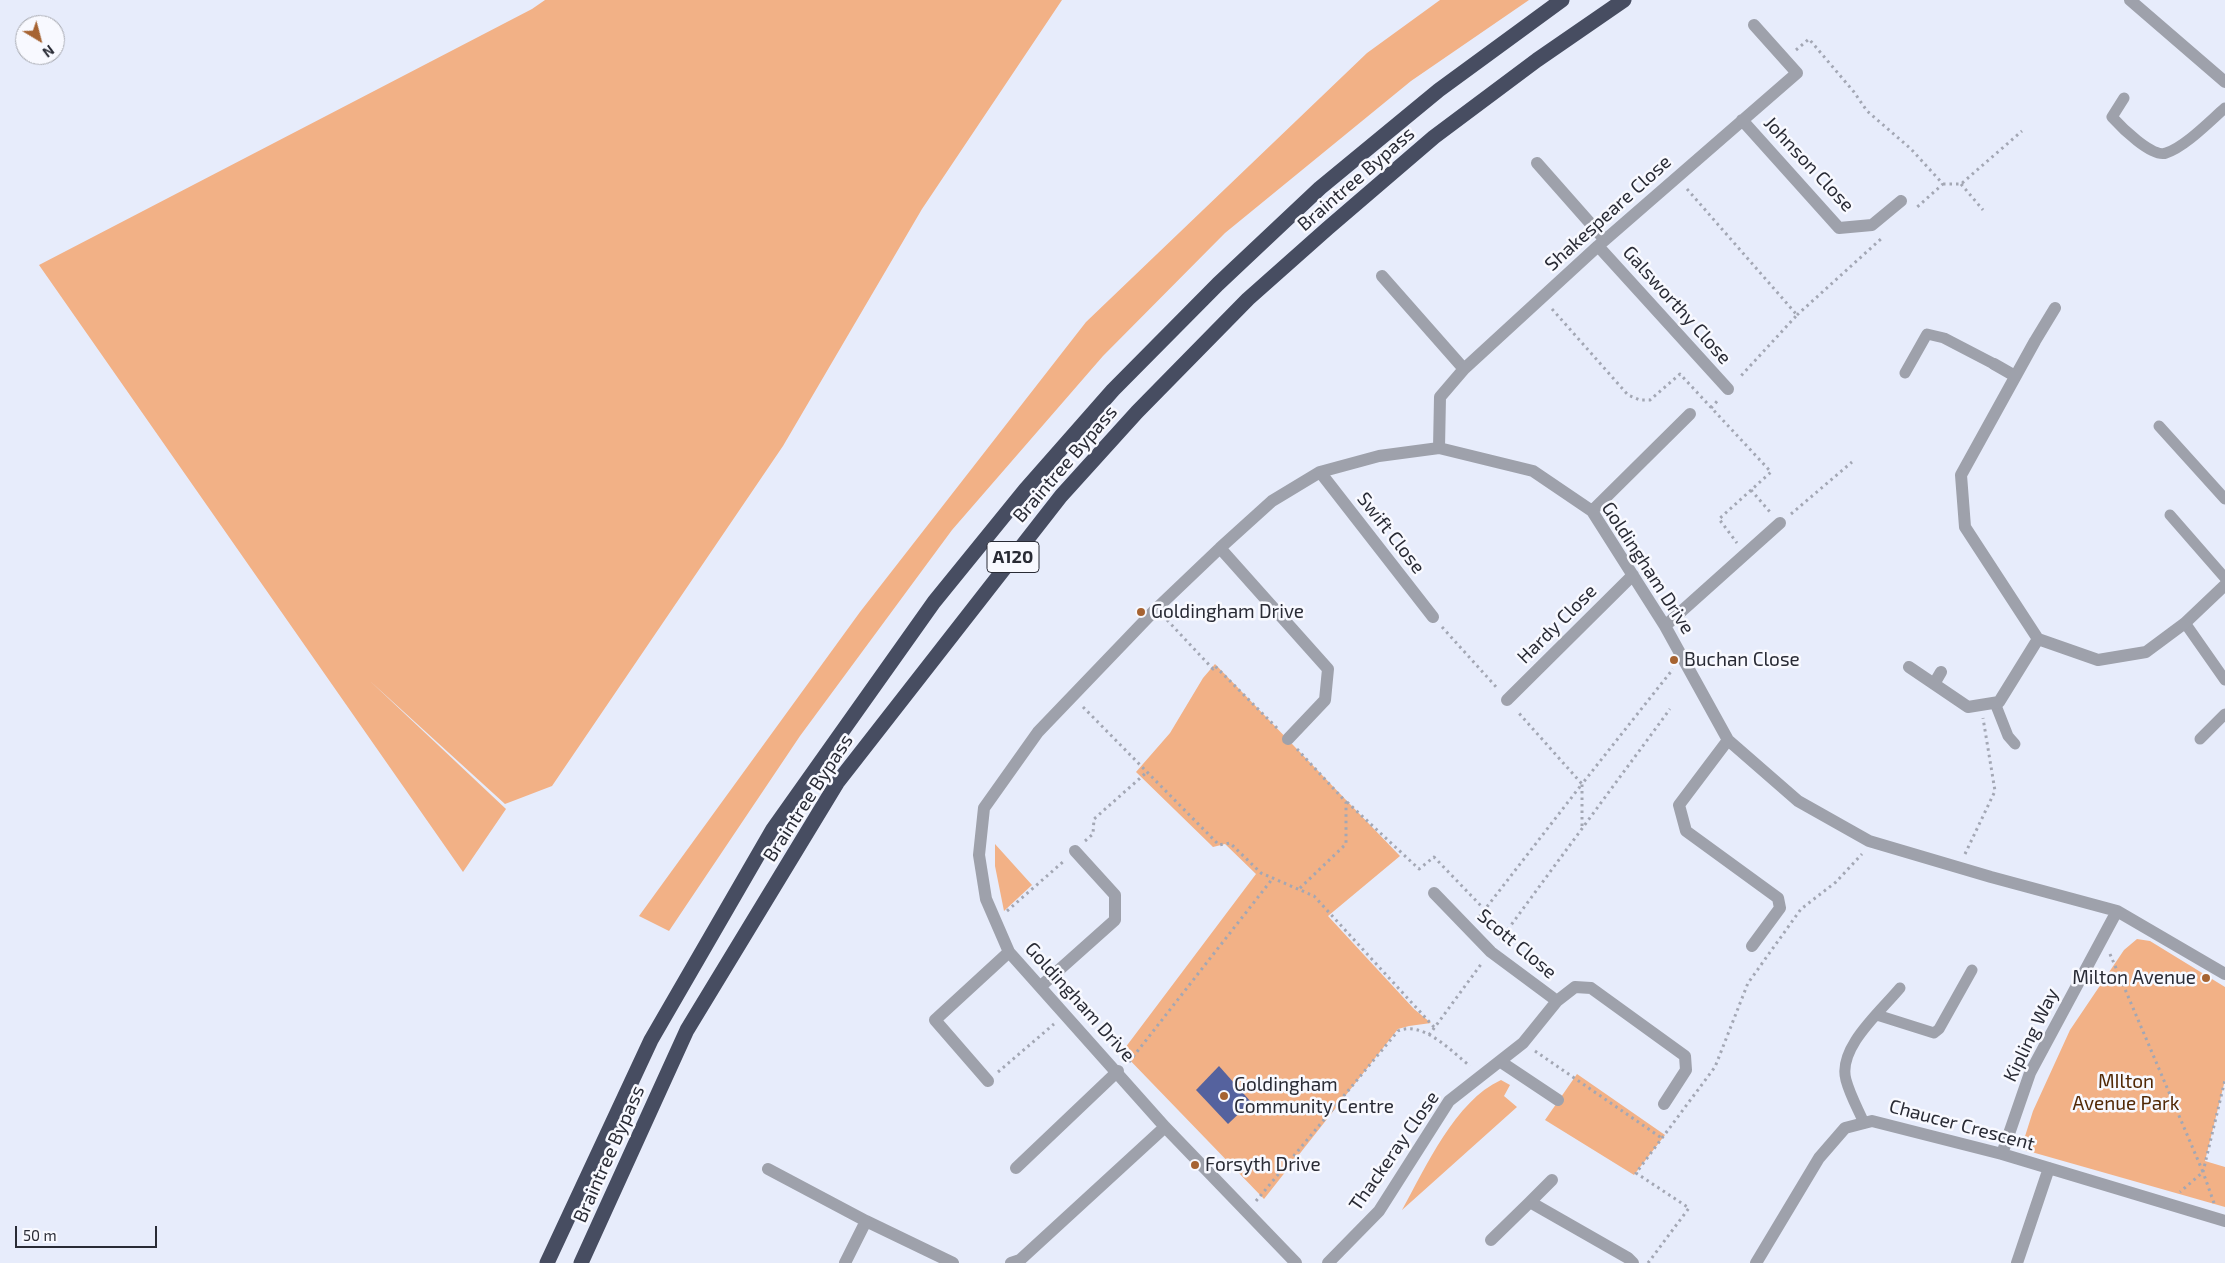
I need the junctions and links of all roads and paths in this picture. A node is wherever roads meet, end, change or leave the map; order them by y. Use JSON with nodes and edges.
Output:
{"nodes":[{"id":1,"x":1562,"y":0,"type":"edge"},
{"id":2,"x":1624,"y":0,"type":"edge"},
{"id":3,"x":2130,"y":0,"type":"edge"},
{"id":4,"x":1754,"y":25,"type":"dead end"},
{"id":5,"x":1809,"y":38,"type":"dead end"},
{"id":6,"x":2225,"y":82,"type":"edge"},
{"id":7,"x":2124,"y":98,"type":"dead end"},
{"id":8,"x":2225,"y":108,"type":"edge"},
{"id":9,"x":1742,"y":120,"type":"junction"},
{"id":10,"x":2022,"y":131,"type":"dead end"},
{"id":11,"x":1537,"y":163,"type":"dead end"},
{"id":12,"x":1676,"y":177,"type":"junction"},
{"id":13,"x":1943,"y":184,"type":"junction"},
{"id":14,"x":1961,"y":184,"type":"junction"},
{"id":15,"x":1901,"y":201,"type":"dead end"},
{"id":16,"x":1983,"y":210,"type":"dead end"},
{"id":17,"x":1912,"y":212,"type":"dead end"},
{"id":18,"x":1883,"y":238,"type":"dead end"},
{"id":19,"x":1602,"y":243,"type":"junction"},
{"id":20,"x":1382,"y":276,"type":"dead end"},
{"id":21,"x":2055,"y":308,"type":"dead end"},
{"id":22,"x":1797,"y":315,"type":"junction"},
{"id":23,"x":1994,"y":364,"type":"joint"},
{"id":24,"x":1464,"y":369,"type":"junction"},
{"id":25,"x":1905,"y":373,"type":"dead end"},
{"id":26,"x":2015,"y":376,"type":"junction"},
{"id":27,"x":1728,"y":389,"type":"junction"},
{"id":28,"x":1711,"y":408,"type":"dead end"},
{"id":29,"x":1690,"y":414,"type":"dead end"},
{"id":30,"x":2159,"y":426,"type":"dead end"},
{"id":31,"x":1439,"y":448,"type":"junction"},
{"id":32,"x":1852,"y":462,"type":"dead end"},
{"id":33,"x":1320,"y":472,"type":"junction"},
{"id":34,"x":1751,"y":490,"type":"dead end"},
{"id":35,"x":2225,"y":499,"type":"edge"},
{"id":36,"x":1592,"y":511,"type":"junction"},
{"id":37,"x":2170,"y":515,"type":"dead end"},
{"id":38,"x":1780,"y":523,"type":"junction"},
{"id":39,"x":1220,"y":548,"type":"junction"},
{"id":40,"x":1633,"y":574,"type":"junction"},
{"id":41,"x":2225,"y":578,"type":"edge"},
{"id":42,"x":2225,"y":585,"type":"edge"},
{"id":43,"x":1433,"y":617,"type":"joint"},
{"id":44,"x":2185,"y":623,"type":"junction"},
{"id":45,"x":1665,"y":626,"type":"junction"},
{"id":46,"x":2038,"y":639,"type":"junction"},
{"id":47,"x":1682,"y":657,"type":"junction"},
{"id":48,"x":1909,"y":667,"type":"dead end"},
{"id":49,"x":1941,"y":672,"type":"dead end"},
{"id":50,"x":2225,"y":680,"type":"edge"},
{"id":51,"x":1934,"y":684,"type":"junction"},
{"id":52,"x":1072,"y":696,"type":"junction"},
{"id":53,"x":1507,"y":700,"type":"junction"},
{"id":54,"x":1995,"y":703,"type":"junction"},
{"id":55,"x":1981,"y":705,"type":"junction"},
{"id":56,"x":1670,"y":709,"type":"dead end"},
{"id":57,"x":2225,"y":714,"type":"edge"},
{"id":58,"x":1288,"y":738,"type":"dead end"},
{"id":59,"x":2200,"y":739,"type":"dead end"},
{"id":60,"x":1728,"y":740,"type":"junction"},
{"id":61,"x":2015,"y":744,"type":"dead end"},
{"id":62,"x":1582,"y":784,"type":"junction"},
{"id":63,"x":1346,"y":802,"type":"dead end"},
{"id":64,"x":1582,"y":827,"type":"junction"},
{"id":65,"x":1869,"y":841,"type":"junction"},
{"id":66,"x":1075,"y":851,"type":"dead end"},
{"id":67,"x":1959,"y":867,"type":"junction"},
{"id":68,"x":1273,"y":878,"type":"junction"},
{"id":69,"x":1434,"y":893,"type":"dead end"},
{"id":70,"x":2117,"y":911,"type":"junction"},
{"id":71,"x":2103,"y":937,"type":"junction"},
{"id":72,"x":1752,"y":946,"type":"dead end"},
{"id":73,"x":1009,"y":952,"type":"junction"},
{"id":74,"x":1491,"y":952,"type":"junction"},
{"id":75,"x":1972,"y":970,"type":"dead end"},
{"id":76,"x":2225,"y":974,"type":"edge"},
{"id":77,"x":1041,"y":986,"type":"junction"},
{"id":78,"x":1900,"y":988,"type":"dead end"},
{"id":79,"x":1557,"y":1001,"type":"junction"},
{"id":80,"x":1066,"y":1014,"type":"junction"},
{"id":81,"x":1877,"y":1015,"type":"junction"},
{"id":82,"x":1434,"y":1027,"type":"junction"},
{"id":83,"x":1429,"y":1035,"type":"junction"},
{"id":84,"x":1523,"y":1043,"type":"junction"},
{"id":85,"x":1501,"y":1062,"type":"junction"},
{"id":86,"x":1119,"y":1072,"type":"junction"},
{"id":87,"x":1483,"y":1075,"type":"junction"},
{"id":88,"x":2225,"y":1080,"type":"edge"},
{"id":89,"x":988,"y":1081,"type":"joint"},
{"id":90,"x":1558,"y":1100,"type":"dead end"},
{"id":91,"x":1664,"y":1104,"type":"dead end"},
{"id":92,"x":1864,"y":1123,"type":"junction"},
{"id":93,"x":1165,"y":1127,"type":"junction"},
{"id":94,"x":1663,"y":1139,"type":"junction"},
{"id":95,"x":2002,"y":1154,"type":"junction"},
{"id":96,"x":1016,"y":1168,"type":"dead end"},
{"id":97,"x":2049,"y":1168,"type":"junction"},
{"id":98,"x":768,"y":1169,"type":"dead end"},
{"id":99,"x":2203,"y":1172,"type":"junction"},
{"id":100,"x":1552,"y":1180,"type":"dead end"},
{"id":101,"x":1530,"y":1202,"type":"junction"},
{"id":102,"x":2167,"y":1204,"type":"junction"},
{"id":103,"x":1247,"y":1211,"type":"junction"},
{"id":104,"x":2222,"y":1220,"type":"edge"},
{"id":105,"x":866,"y":1221,"type":"junction"},
{"id":106,"x":1491,"y":1240,"type":"dead end"},
{"id":107,"x":547,"y":1263,"type":"edge"},
{"id":108,"x":581,"y":1263,"type":"edge"},
{"id":109,"x":845,"y":1263,"type":"edge"},
{"id":110,"x":953,"y":1263,"type":"edge"},
{"id":111,"x":1011,"y":1263,"type":"edge"},
{"id":112,"x":1296,"y":1263,"type":"edge"},
{"id":113,"x":1328,"y":1263,"type":"edge"},
{"id":114,"x":1633,"y":1263,"type":"edge"},
{"id":115,"x":1648,"y":1263,"type":"edge"},
{"id":116,"x":1756,"y":1263,"type":"edge"},
{"id":117,"x":2017,"y":1263,"type":"edge"}],
"edges":[{"from":1,"to":107,"type":"highway","name":"Braintree Bypass","number":"A120"},
{"from":2,"to":108,"type":"highway","name":"Braintree Bypass","number":"A120"},
{"from":3,"to":6,"type":"street"},
{"from":4,"to":9,"type":"street","name":"Shakespeare Close"},
{"from":5,"to":13,"type":"path"},
{"from":7,"to":8,"type":"lane"},
{"from":9,"to":12,"type":"street","name":"Shakespeare Close"},
{"from":9,"to":15,"type":"street","name":"Johnson Close"},
{"from":10,"to":14,"type":"path"},
{"from":11,"to":19,"type":"street","name":"Galsworthy Close"},
{"from":12,"to":19,"type":"street","name":"Shakespeare Close"},
{"from":12,"to":22,"type":"path"},
{"from":13,"to":14,"type":"path"},
{"from":13,"to":17,"type":"path"},
{"from":14,"to":16,"type":"path"},
{"from":18,"to":22,"type":"path"},
{"from":19,"to":24,"type":"street","name":"Shakespeare Close"},
{"from":19,"to":27,"type":"street","name":"Galsworthy Close"},
{"from":20,"to":24,"type":"street"},
{"from":21,"to":26,"type":"street"},
{"from":22,"to":27,"type":"path"},
{"from":23,"to":25,"type":"lane"},
{"from":23,"to":26,"type":"street"},
{"from":24,"to":31,"type":"street","name":"Shakespeare Close"},
{"from":26,"to":46,"type":"street"},
{"from":27,"to":28,"type":"path"},
{"from":29,"to":36,"type":"street"},
{"from":30,"to":35,"type":"lane"},
{"from":31,"to":33,"type":"street","name":"Goldingham Drive"},
{"from":31,"to":36,"type":"street","name":"Goldingham Drive"},
{"from":32,"to":38,"type":"path"},
{"from":33,"to":39,"type":"street","name":"Goldingham Drive"},
{"from":33,"to":43,"type":"street","name":"Swift Close"},
{"from":34,"to":38,"type":"path"},
{"from":36,"to":40,"type":"street","name":"Goldingham Drive"},
{"from":37,"to":41,"type":"lane"},
{"from":38,"to":45,"type":"street"},
{"from":39,"to":52,"type":"street","name":"Goldingham Drive"},
{"from":39,"to":58,"type":"street"},
{"from":40,"to":45,"type":"street","name":"Goldingham Drive"},
{"from":40,"to":53,"type":"street","name":"Hardy Close"},
{"from":42,"to":44,"type":"street"},
{"from":43,"to":53,"type":"path"},
{"from":44,"to":46,"type":"street"},
{"from":44,"to":50,"type":"lane"},
{"from":45,"to":47,"type":"street","name":"Goldingham Drive"},
{"from":46,"to":54,"type":"street"},
{"from":47,"to":60,"type":"street","name":"Goldingham Drive"},
{"from":47,"to":62,"type":"path"},
{"from":48,"to":51,"type":"street"},
{"from":49,"to":51,"type":"street"},
{"from":51,"to":55,"type":"street"},
{"from":52,"to":68,"type":"path"},
{"from":52,"to":73,"type":"street","name":"Goldingham Drive"},
{"from":53,"to":62,"type":"path"},
{"from":54,"to":55,"type":"street"},
{"from":54,"to":61,"type":"lane"},
{"from":55,"to":67,"type":"path"},
{"from":56,"to":64,"type":"path"},
{"from":57,"to":59,"type":"lane"},
{"from":60,"to":65,"type":"street"},
{"from":60,"to":72,"type":"street"},
{"from":62,"to":63,"type":"path"},
{"from":62,"to":64,"type":"path"},
{"from":64,"to":74,"type":"path"},
{"from":65,"to":67,"type":"street"},
{"from":65,"to":94,"type":"path"},
{"from":66,"to":77,"type":"street"},
{"from":67,"to":70,"type":"street"},
{"from":68,"to":82,"type":"path"},
{"from":68,"to":86,"type":"path"},
{"from":69,"to":74,"type":"street","name":"Scott Close"},
{"from":70,"to":71,"type":"street","name":"Kipling Way"},
{"from":70,"to":76,"type":"street"},
{"from":71,"to":95,"type":"street","name":"Kipling Way"},
{"from":71,"to":99,"type":"path"},
{"from":73,"to":77,"type":"street","name":"Goldingham Drive"},
{"from":73,"to":89,"type":"street"},
{"from":74,"to":79,"type":"street","name":"Scott Close"},
{"from":74,"to":82,"type":"path"},
{"from":75,"to":81,"type":"lane"},
{"from":77,"to":80,"type":"street","name":"Goldingham Drive"},
{"from":78,"to":81,"type":"lane"},
{"from":79,"to":84,"type":"street","name":"Thackeray Close"},
{"from":79,"to":91,"type":"street","name":"Thackeray Close"},
{"from":80,"to":86,"type":"street","name":"Goldingham Drive"},
{"from":80,"to":89,"type":"path"},
{"from":81,"to":92,"type":"lane"},
{"from":82,"to":83,"type":"path"},
{"from":83,"to":87,"type":"path"},
{"from":83,"to":103,"type":"path"},
{"from":84,"to":85,"type":"street","name":"Thackeray Close"},
{"from":84,"to":94,"type":"path"},
{"from":85,"to":87,"type":"street","name":"Thackeray Close"},
{"from":85,"to":90,"type":"street"},
{"from":86,"to":93,"type":"street","name":"Goldingham Drive"},
{"from":86,"to":96,"type":"street"},
{"from":87,"to":113,"type":"street","name":"Thackeray Close"},
{"from":88,"to":99,"type":"path"},
{"from":92,"to":95,"type":"street","name":"Chaucer Crescent"},
{"from":92,"to":116,"type":"street","name":"Chaucer Crescent"},
{"from":93,"to":103,"type":"street","name":"Goldingham Drive"},
{"from":93,"to":111,"type":"street"},
{"from":94,"to":115,"type":"path"},
{"from":95,"to":97,"type":"street","name":"Chaucer Crescent"},
{"from":97,"to":102,"type":"street","name":"Chaucer Crescent"},
{"from":97,"to":117,"type":"street"},
{"from":98,"to":105,"type":"street"},
{"from":99,"to":102,"type":"path"},
{"from":99,"to":104,"type":"path"},
{"from":100,"to":101,"type":"street"},
{"from":101,"to":106,"type":"street"},
{"from":101,"to":114,"type":"street"},
{"from":102,"to":104,"type":"street","name":"Chaucer Crescent"},
{"from":103,"to":112,"type":"street","name":"Goldingham Drive"},
{"from":105,"to":109,"type":"street"},
{"from":105,"to":110,"type":"street"}]}
